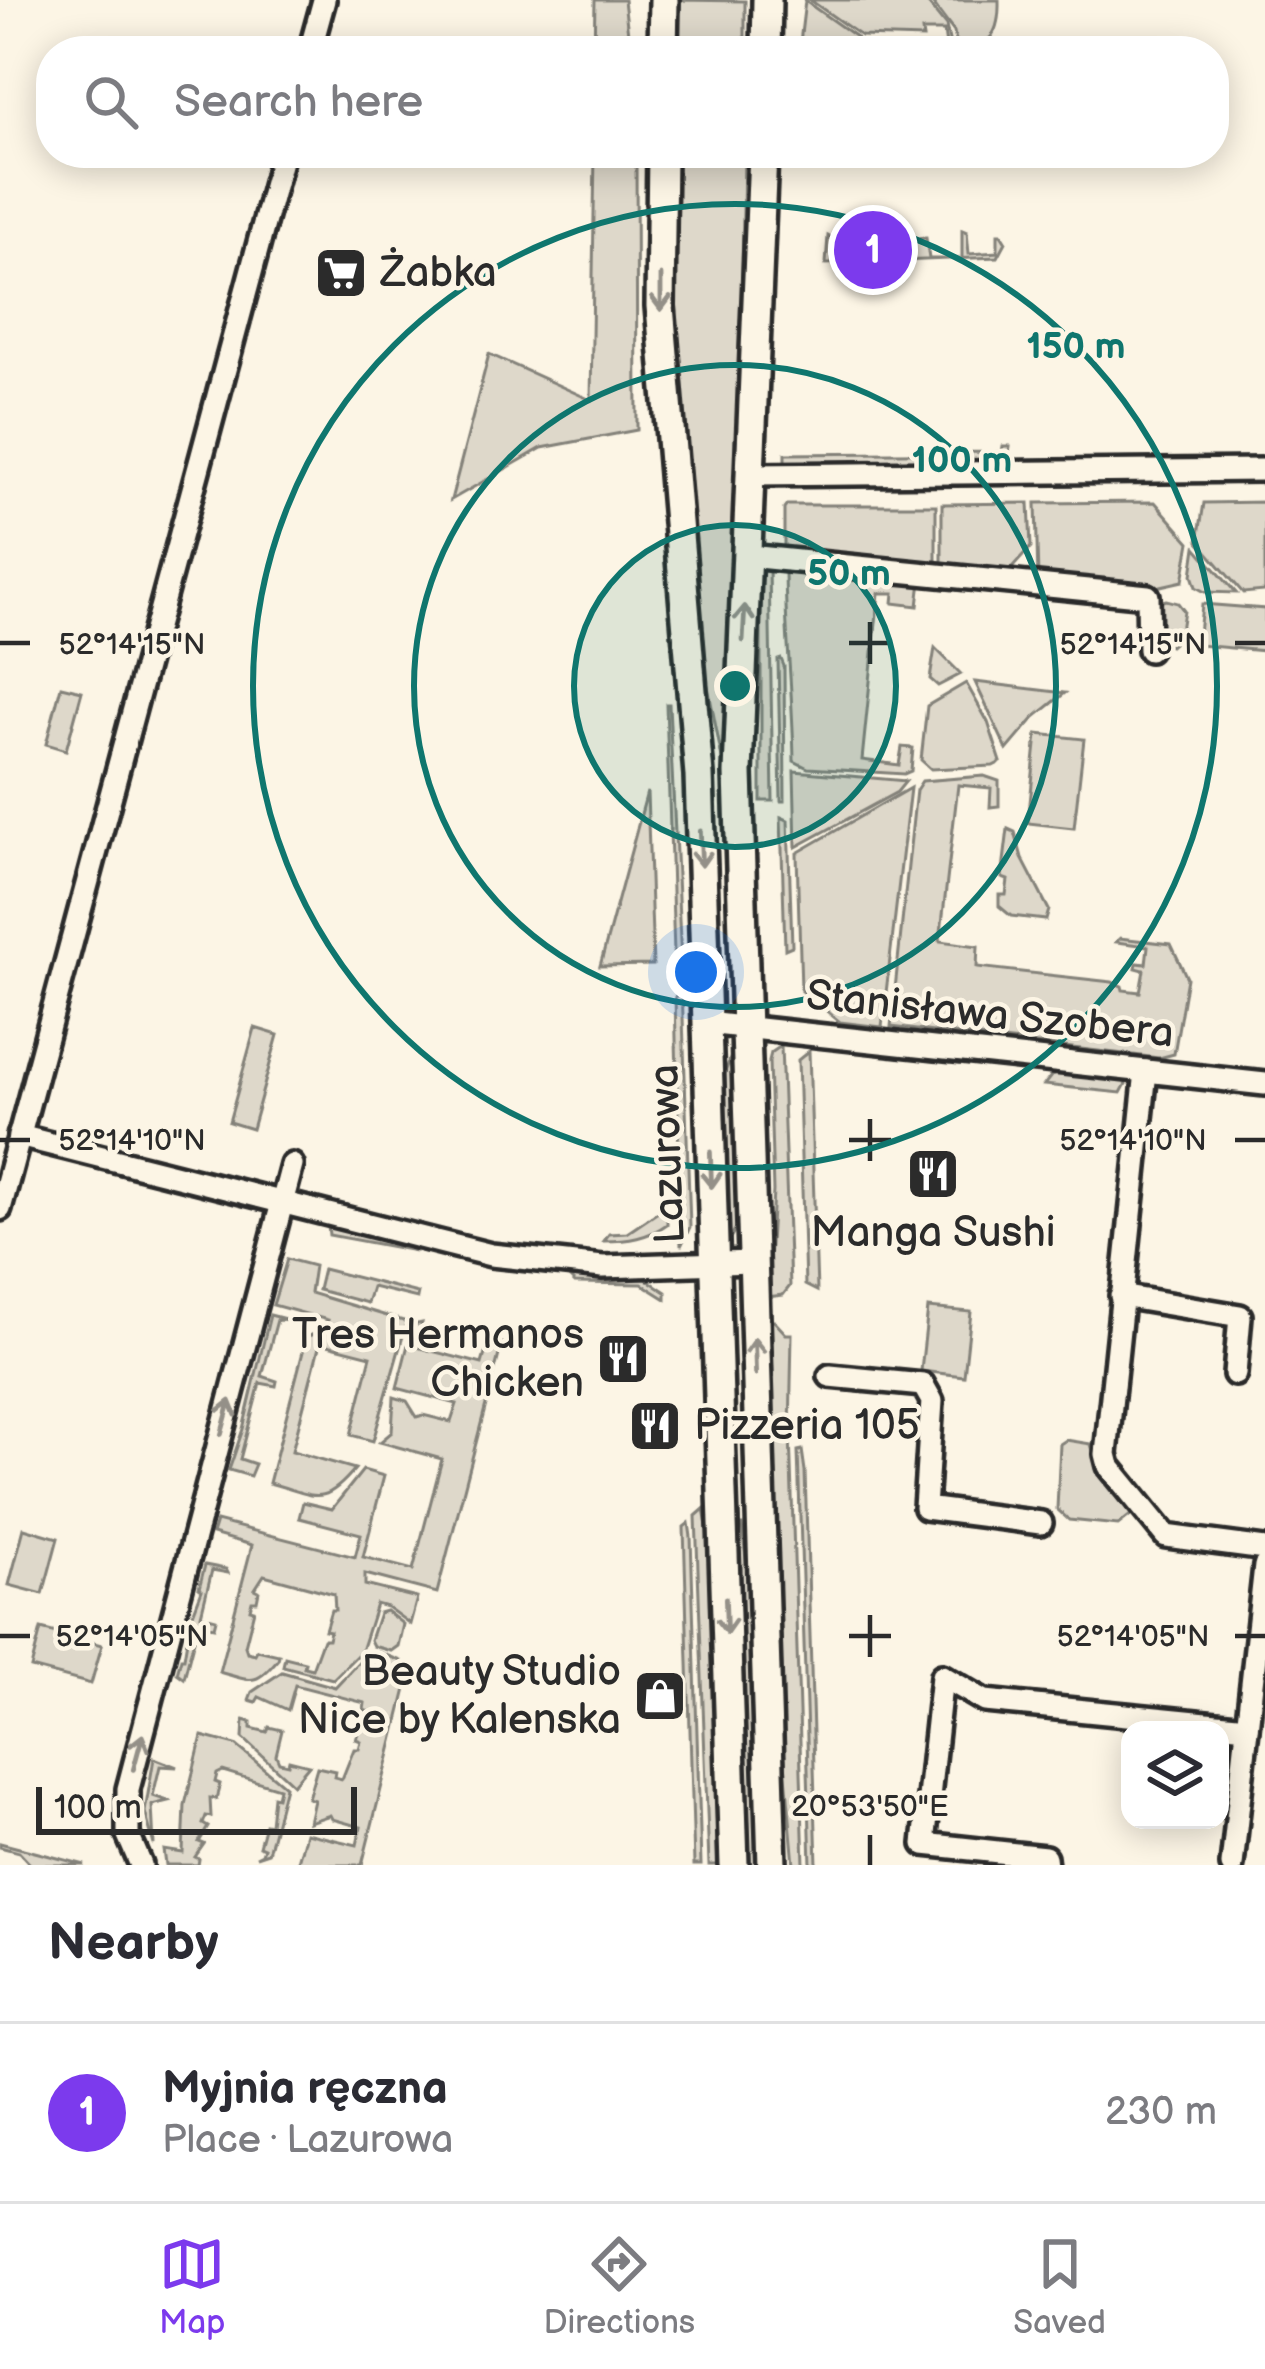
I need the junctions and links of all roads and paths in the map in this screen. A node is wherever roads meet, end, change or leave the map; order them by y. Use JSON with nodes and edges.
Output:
{"nodes":[{"id":1,"x":324,"y":0,"type":"edge"},
{"id":2,"x":664,"y":0,"type":"edge"},
{"id":3,"x":767,"y":0,"type":"edge"},
{"id":4,"x":314,"y":36,"type":"edge"},
{"id":5,"x":663,"y":36,"type":"edge"},
{"id":6,"x":766,"y":36,"type":"edge"},
{"id":7,"x":279,"y":168,"type":"edge"},
{"id":8,"x":662,"y":168,"type":"edge"},
{"id":9,"x":763,"y":168,"type":"edge"},
{"id":10,"x":1265,"y":470,"type":"edge"},
{"id":11,"x":753,"y":475,"type":"junction"},
{"id":12,"x":748,"y":556,"type":"junction"},
{"id":13,"x":1149,"y":650,"type":"dead end"},
{"id":14,"x":706,"y":1024,"type":"junction"},
{"id":15,"x":746,"y":1028,"type":"junction"},
{"id":16,"x":1146,"y":1071,"type":"junction"},
{"id":17,"x":1265,"y":1084,"type":"edge"},
{"id":18,"x":20,"y":1136,"type":"junction"},
{"id":19,"x":292,"y":1165,"type":"dead end"},
{"id":20,"x":282,"y":1204,"type":"junction"},
{"id":21,"x":0,"y":1209,"type":"edge"},
{"id":22,"x":752,"y":1262,"type":"junction"},
{"id":23,"x":714,"y":1263,"type":"junction"},
{"id":24,"x":1121,"y":1296,"type":"junction"},
{"id":25,"x":1235,"y":1374,"type":"dead end"},
{"id":26,"x":830,"y":1376,"type":"dead end"},
{"id":27,"x":1041,"y":1523,"type":"dead end"},
{"id":28,"x":1265,"y":1549,"type":"edge"},
{"id":29,"x":1265,"y":1566,"type":"edge"},
{"id":30,"x":1247,"y":1727,"type":"junction"},
{"id":31,"x":141,"y":1865,"type":"edge"},
{"id":32,"x":734,"y":1865,"type":"edge"},
{"id":33,"x":772,"y":1865,"type":"edge"},
{"id":34,"x":1046,"y":1865,"type":"edge"},
{"id":35,"x":1232,"y":1865,"type":"edge"}],
"edges":[{"from":1,"to":4,"type":"street"},
{"from":2,"to":5,"type":"main road"},
{"from":3,"to":6,"type":"main road"},
{"from":7,"to":18,"type":"street"},
{"from":8,"to":14,"type":"main road","name":"Lazurowa","one_way":true},
{"from":9,"to":11,"type":"main road","name":"Lazurowa"},
{"from":10,"to":11,"type":"street"},
{"from":11,"to":12,"type":"main road","name":"Lazurowa"},
{"from":12,"to":13,"type":"street"},
{"from":15,"to":12,"type":"main road","name":"Lazurowa","one_way":true},
{"from":14,"to":15,"type":"street","name":"Stanisława Szobera"},
{"from":14,"to":23,"type":"main road","name":"Lazurowa","one_way":true},
{"from":15,"to":16,"type":"street","name":"Stanisława Szobera"},
{"from":15,"to":22,"type":"main road","name":"Lazurowa"},
{"from":16,"to":17,"type":"street","name":"Stanisława Szobera"},
{"from":16,"to":24,"type":"street"},
{"from":18,"to":20,"type":"street"},
{"from":18,"to":21,"type":"street"},
{"from":19,"to":20,"type":"street"},
{"from":20,"to":23,"type":"street"},
{"from":31,"to":20,"type":"street","one_way":true},
{"from":22,"to":23,"type":"street"},
{"from":33,"to":22,"type":"main road","name":"Lazurowa","one_way":true},
{"from":23,"to":32,"type":"main road","name":"Lazurowa","one_way":true},
{"from":24,"to":25,"type":"street"},
{"from":24,"to":28,"type":"street"},
{"from":26,"to":27,"type":"street"},
{"from":29,"to":30,"type":"street"},
{"from":30,"to":34,"type":"street"},
{"from":30,"to":35,"type":"street"}]}
